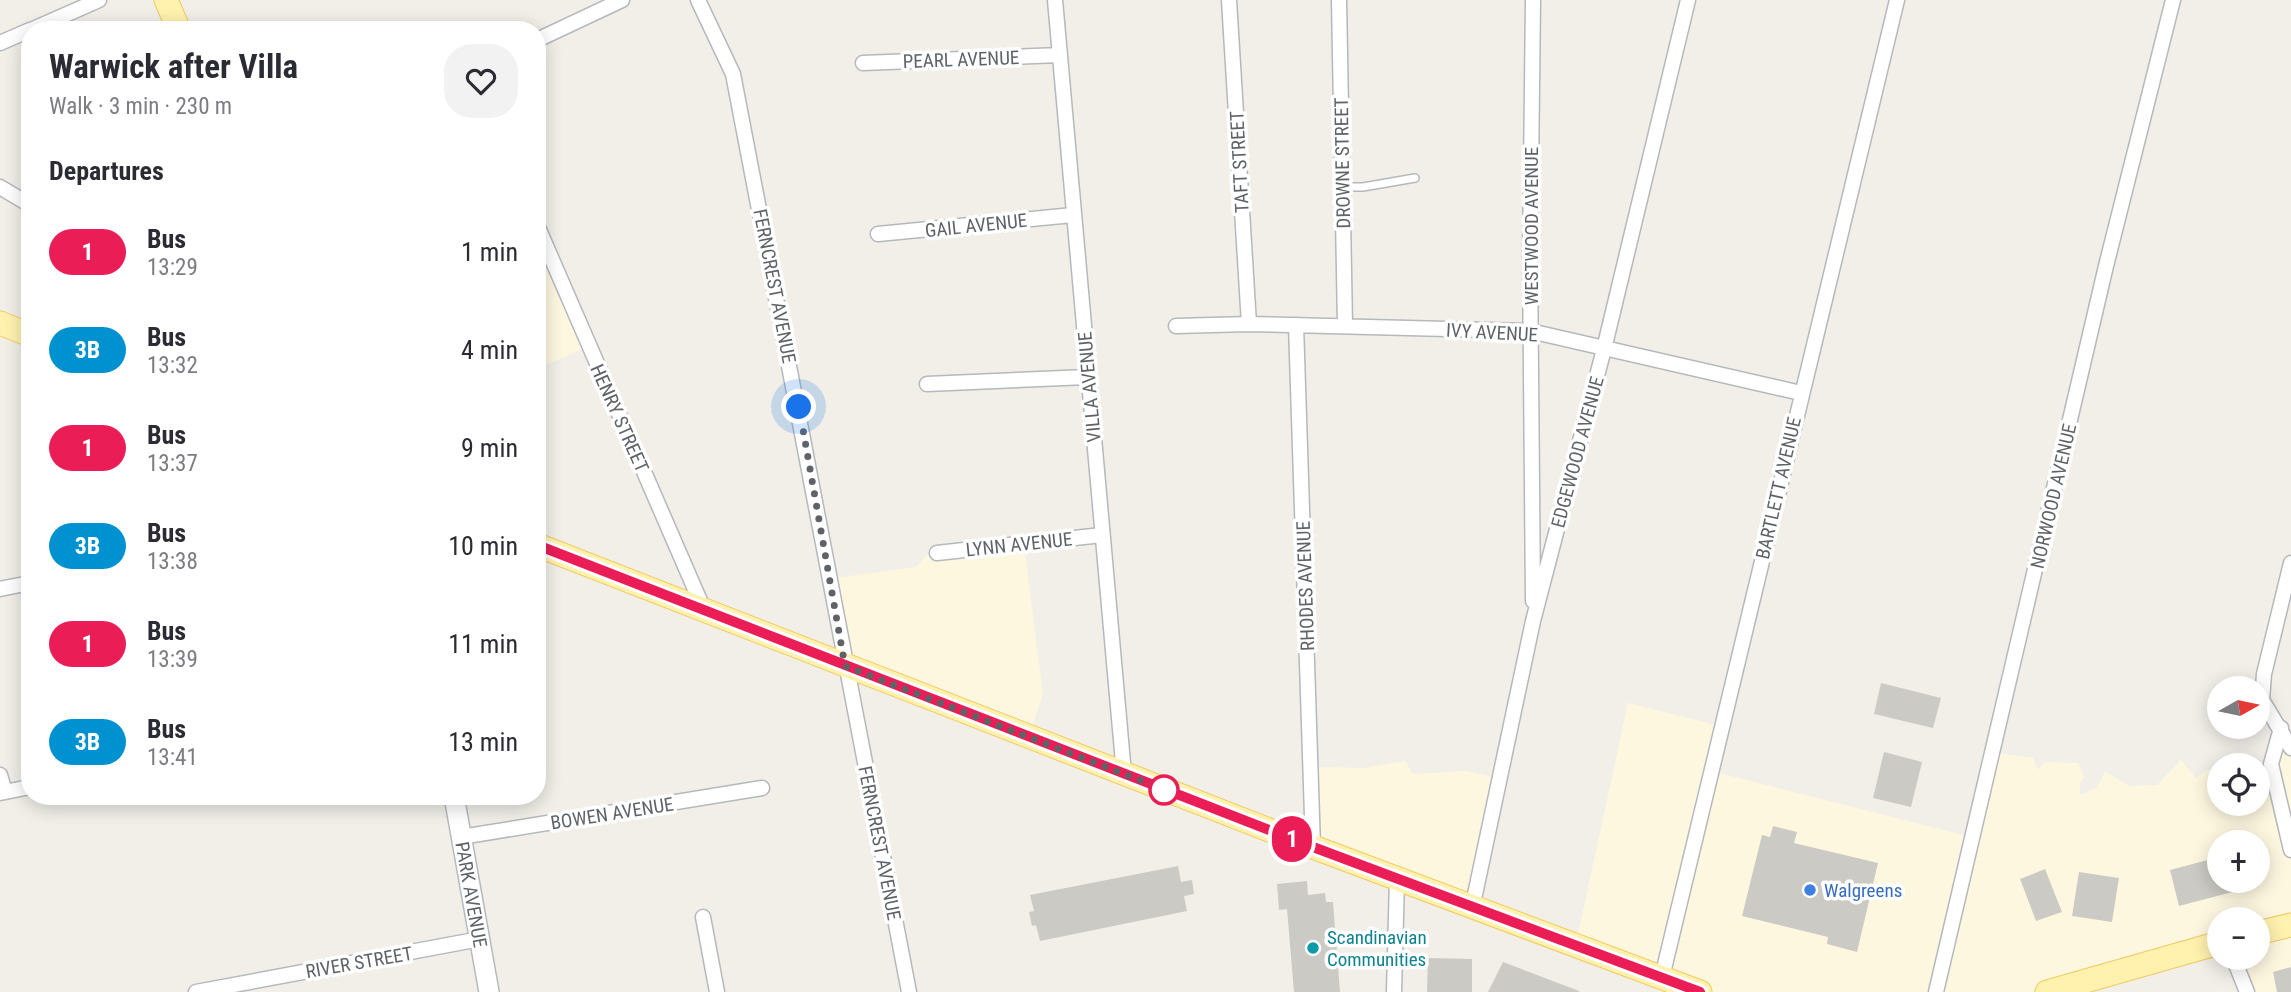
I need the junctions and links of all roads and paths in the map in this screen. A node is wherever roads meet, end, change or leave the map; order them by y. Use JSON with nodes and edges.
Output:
{"nodes":[{"id":1,"x":99,"y":0,"type":"edge"},
{"id":2,"x":166,"y":0,"type":"edge"},
{"id":3,"x":622,"y":0,"type":"edge"},
{"id":4,"x":698,"y":0,"type":"edge"},
{"id":5,"x":1055,"y":0,"type":"edge"},
{"id":6,"x":1229,"y":0,"type":"edge"},
{"id":7,"x":1339,"y":0,"type":"edge"},
{"id":8,"x":1533,"y":0,"type":"edge"},
{"id":9,"x":1688,"y":0,"type":"edge"},
{"id":10,"x":1897,"y":0,"type":"edge"},
{"id":11,"x":2174,"y":0,"type":"edge"},
{"id":12,"x":51,"y":21,"type":"edge"},
{"id":13,"x":175,"y":21,"type":"edge"},
{"id":14,"x":21,"y":34,"type":"edge"},
{"id":15,"x":546,"y":36,"type":"edge"},
{"id":16,"x":0,"y":43,"type":"edge"},
{"id":17,"x":1059,"y":55,"type":"junction"},
{"id":18,"x":863,"y":63,"type":"dead end"},
{"id":19,"x":1415,"y":178,"type":"dead end"},
{"id":20,"x":0,"y":187,"type":"edge"},
{"id":21,"x":1342,"y":187,"type":"junction"},
{"id":22,"x":21,"y":200,"type":"edge"},
{"id":23,"x":1073,"y":215,"type":"junction"},
{"id":24,"x":878,"y":234,"type":"dead end"},
{"id":25,"x":546,"y":246,"type":"edge"},
{"id":26,"x":0,"y":323,"type":"edge"},
{"id":27,"x":1249,"y":324,"type":"junction"},
{"id":28,"x":1296,"y":325,"type":"junction"},
{"id":29,"x":1177,"y":326,"type":"dead end"},
{"id":30,"x":1345,"y":326,"type":"junction"},
{"id":31,"x":21,"y":331,"type":"edge"},
{"id":32,"x":1530,"y":331,"type":"junction"},
{"id":33,"x":1604,"y":349,"type":"junction"},
{"id":34,"x":1087,"y":377,"type":"junction"},
{"id":35,"x":927,"y":384,"type":"dead end"},
{"id":36,"x":1801,"y":393,"type":"junction"},
{"id":37,"x":1102,"y":535,"type":"junction"},
{"id":38,"x":546,"y":549,"type":"edge"},
{"id":39,"x":937,"y":553,"type":"dead end"},
{"id":40,"x":2291,"y":563,"type":"edge"},
{"id":41,"x":21,"y":585,"type":"edge"},
{"id":42,"x":0,"y":589,"type":"edge"},
{"id":43,"x":704,"y":610,"type":"junction"},
{"id":44,"x":1533,"y":621,"type":"junction"},
{"id":45,"x":845,"y":666,"type":"junction"},
{"id":46,"x":2286,"y":727,"type":"edge"},
{"id":47,"x":2291,"y":748,"type":"edge"},
{"id":48,"x":1124,"y":774,"type":"junction"},
{"id":49,"x":0,"y":775,"type":"edge"},
{"id":50,"x":762,"y":788,"type":"dead end"},
{"id":51,"x":21,"y":789,"type":"edge"},
{"id":52,"x":3,"y":792,"type":"edge"},
{"id":53,"x":456,"y":805,"type":"edge"},
{"id":54,"x":461,"y":837,"type":"junction"},
{"id":55,"x":1313,"y":847,"type":"junction"},
{"id":56,"x":2291,"y":850,"type":"edge"},
{"id":57,"x":1396,"y":879,"type":"junction"},
{"id":58,"x":1473,"y":905,"type":"junction"},
{"id":59,"x":703,"y":917,"type":"dead end"},
{"id":60,"x":2291,"y":925,"type":"edge"},
{"id":61,"x":2270,"y":930,"type":"edge"},
{"id":62,"x":480,"y":939,"type":"junction"},
{"id":63,"x":2207,"y":947,"type":"edge"},
{"id":64,"x":2238,"y":970,"type":"edge"},
{"id":65,"x":1662,"y":978,"type":"junction"},
{"id":66,"x":2080,"y":987,"type":"edge"},
{"id":67,"x":196,"y":992,"type":"edge"},
{"id":68,"x":489,"y":992,"type":"edge"},
{"id":69,"x":717,"y":992,"type":"edge"},
{"id":70,"x":909,"y":992,"type":"edge"},
{"id":71,"x":1394,"y":992,"type":"edge"},
{"id":72,"x":1700,"y":992,"type":"edge"},
{"id":73,"x":1936,"y":992,"type":"edge"},
{"id":74,"x":2047,"y":992,"type":"edge"},
{"id":75,"x":2247,"y":992,"type":"edge"}],
"edges":[{"from":1,"to":12,"type":"street"},
{"from":2,"to":13,"type":"main road"},
{"from":3,"to":15,"type":"street"},
{"from":4,"to":45,"type":"street","name":"FERNCREST AVENUE"},
{"from":5,"to":17,"type":"street","name":"VILLA AVENUE"},
{"from":6,"to":27,"type":"street","name":"TAFT STREET"},
{"from":7,"to":21,"type":"street","name":"DROWNE STREET"},
{"from":8,"to":32,"type":"street","name":"WESTWOOD AVENUE"},
{"from":9,"to":33,"type":"street","name":"EDGEWOOD AVENUE"},
{"from":10,"to":36,"type":"street","name":"BARTLETT AVENUE"},
{"from":11,"to":73,"type":"street","name":"NORWOOD AVENUE"},
{"from":14,"to":16,"type":"street"},
{"from":17,"to":18,"type":"street","name":"PEARL AVENUE"},
{"from":17,"to":23,"type":"street","name":"VILLA AVENUE"},
{"from":19,"to":21,"type":"lane"},
{"from":20,"to":22,"type":"street"},
{"from":21,"to":30,"type":"street","name":"DROWNE STREET"},
{"from":23,"to":24,"type":"street","name":"GAIL AVENUE"},
{"from":23,"to":34,"type":"street","name":"VILLA AVENUE"},
{"from":25,"to":43,"type":"street","name":"HENRY STREET"},
{"from":26,"to":31,"type":"main road"},
{"from":27,"to":28,"type":"street","name":"IVY AVENUE"},
{"from":27,"to":29,"type":"street","name":"IVY AVENUE"},
{"from":28,"to":30,"type":"street","name":"IVY AVENUE"},
{"from":28,"to":55,"type":"street","name":"RHODES AVENUE"},
{"from":30,"to":32,"type":"street","name":"IVY AVENUE"},
{"from":32,"to":33,"type":"street","name":"IVY AVENUE"},
{"from":32,"to":44,"type":"street","name":"WESTWOOD AVENUE"},
{"from":33,"to":36,"type":"street","name":"IVY AVENUE"},
{"from":33,"to":44,"type":"street","name":"EDGEWOOD AVENUE"},
{"from":34,"to":35,"type":"street"},
{"from":34,"to":37,"type":"street","name":"VILLA AVENUE"},
{"from":36,"to":65,"type":"street","name":"BARTLETT AVENUE"},
{"from":37,"to":39,"type":"street","name":"LYNN AVENUE"},
{"from":37,"to":48,"type":"street","name":"VILLA AVENUE"},
{"from":38,"to":43,"type":"main road"},
{"from":40,"to":46,"type":"street"},
{"from":41,"to":42,"type":"street"},
{"from":43,"to":45,"type":"main road"},
{"from":44,"to":58,"type":"street","name":"EDGEWOOD AVENUE"},
{"from":45,"to":48,"type":"main road"},
{"from":45,"to":70,"type":"street","name":"FERNCREST AVENUE"},
{"from":46,"to":47,"type":"street"},
{"from":46,"to":56,"type":"street"},
{"from":48,"to":55,"type":"main road"},
{"from":49,"to":52,"type":"street"},
{"from":50,"to":54,"type":"street","name":"BOWEN AVENUE"},
{"from":51,"to":52,"type":"street"},
{"from":53,"to":54,"type":"main road","name":"PARK AVENUE"},
{"from":54,"to":62,"type":"main road","name":"PARK AVENUE"},
{"from":55,"to":57,"type":"main road"},
{"from":57,"to":58,"type":"main road"},
{"from":57,"to":71,"type":"street"},
{"from":58,"to":65,"type":"main road"},
{"from":59,"to":69,"type":"street"},
{"from":60,"to":61,"type":"main road"},
{"from":62,"to":67,"type":"street","name":"RIVER STREET"},
{"from":62,"to":68,"type":"main road","name":"PARK AVENUE"},
{"from":63,"to":66,"type":"main road"},
{"from":64,"to":75,"type":"street"},
{"from":65,"to":72,"type":"main road"},
{"from":66,"to":74,"type":"main road"}]}
